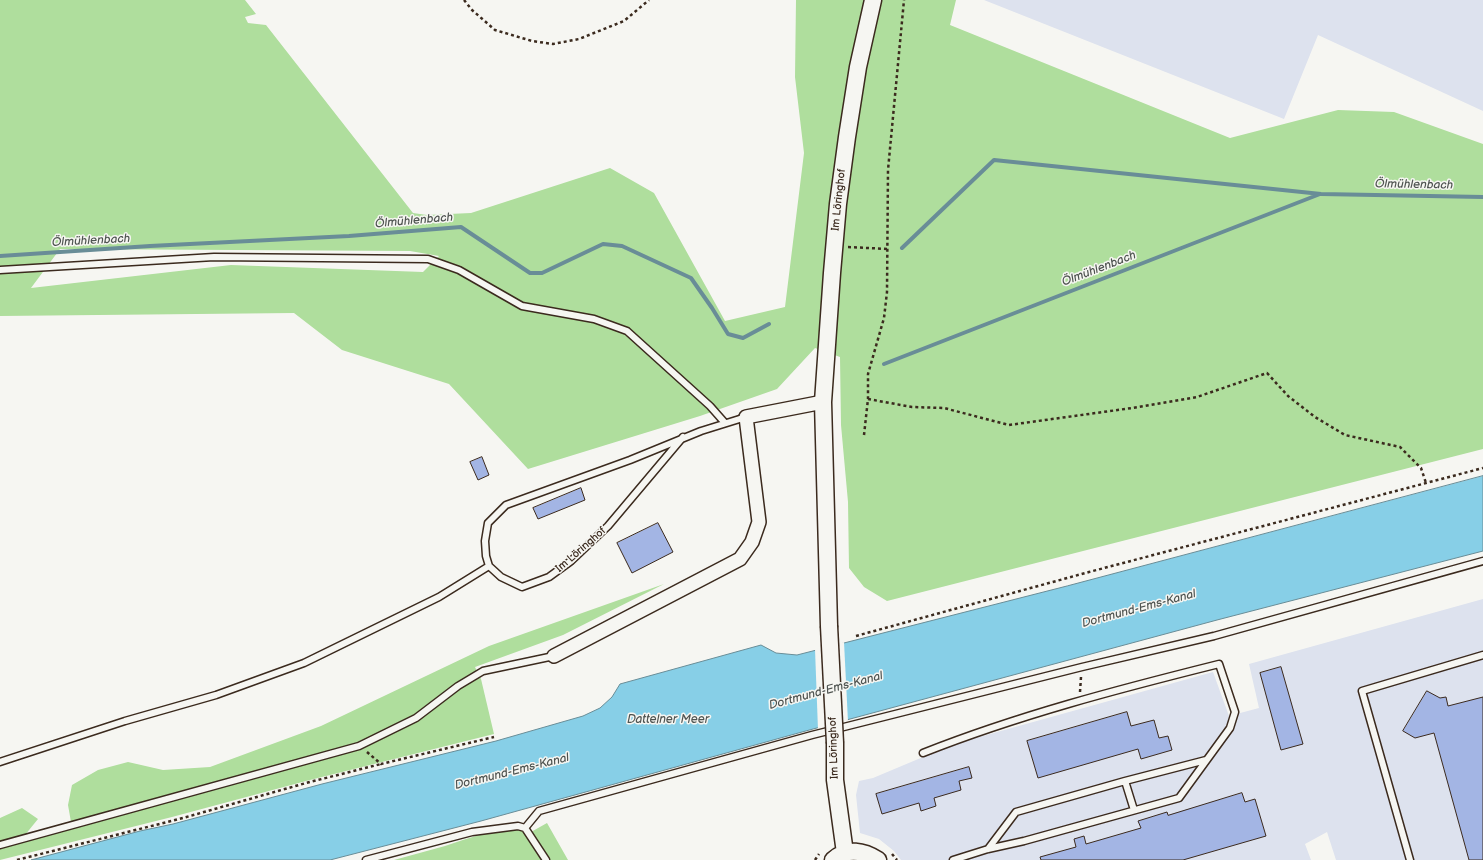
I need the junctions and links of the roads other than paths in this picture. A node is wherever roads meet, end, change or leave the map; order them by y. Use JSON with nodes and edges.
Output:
{"nodes":[{"id":1,"x":873,"y":0,"type":"edge"},
{"id":2,"x":0,"y":270,"type":"edge"},
{"id":3,"x":823,"y":402,"type":"junction"},
{"id":4,"x":746,"y":417,"type":"junction"},
{"id":5,"x":725,"y":423,"type":"junction"},
{"id":6,"x":683,"y":437,"type":"junction"},
{"id":7,"x":1483,"y":561,"type":"edge"},
{"id":8,"x":489,"y":566,"type":"junction"},
{"id":9,"x":1483,"y":655,"type":"edge"},
{"id":10,"x":554,"y":656,"type":"joint"},
{"id":11,"x":923,"y":753,"type":"dead end"},
{"id":12,"x":1206,"y":760,"type":"junction"},
{"id":13,"x":0,"y":762,"type":"edge"},
{"id":14,"x":1125,"y":781,"type":"junction"},
{"id":15,"x":1134,"y":810,"type":"junction"},
{"id":16,"x":525,"y":828,"type":"junction"},
{"id":17,"x":0,"y":845,"type":"edge"},
{"id":18,"x":988,"y":849,"type":"junction"},
{"id":19,"x":839,"y":856,"type":"edge"},
{"id":20,"x":366,"y":860,"type":"edge"},
{"id":21,"x":546,"y":860,"type":"edge"},
{"id":22,"x":878,"y":860,"type":"edge"},
{"id":23,"x":953,"y":860,"type":"edge"},
{"id":24,"x":1410,"y":860,"type":"edge"}],
"edges":[{"from":1,"to":3,"type":"street","name":"Im Löringhof"},
{"from":2,"to":5,"type":"lane"},
{"from":3,"to":4,"type":"street"},
{"from":3,"to":19,"type":"street","name":"Im Löringhof","bridge":true},
{"from":4,"to":5,"type":"lane"},
{"from":4,"to":10,"type":"street"},
{"from":5,"to":6,"type":"lane"},
{"from":6,"to":8,"type":"lane"},
{"from":6,"to":8,"type":"lane","name":"Im Löringhof"},
{"from":7,"to":16,"type":"lane"},
{"from":8,"to":13,"type":"lane"},
{"from":9,"to":24,"type":"lane"},
{"from":10,"to":17,"type":"lane"},
{"from":11,"to":12,"type":"lane"},
{"from":12,"to":14,"type":"lane"},
{"from":12,"to":15,"type":"lane"},
{"from":14,"to":15,"type":"lane"},
{"from":14,"to":18,"type":"lane"},
{"from":15,"to":18,"type":"lane"},
{"from":16,"to":20,"type":"lane"},
{"from":16,"to":21,"type":"lane"},
{"from":18,"to":23,"type":"lane"},
{"from":19,"to":22,"type":"street"}]}
